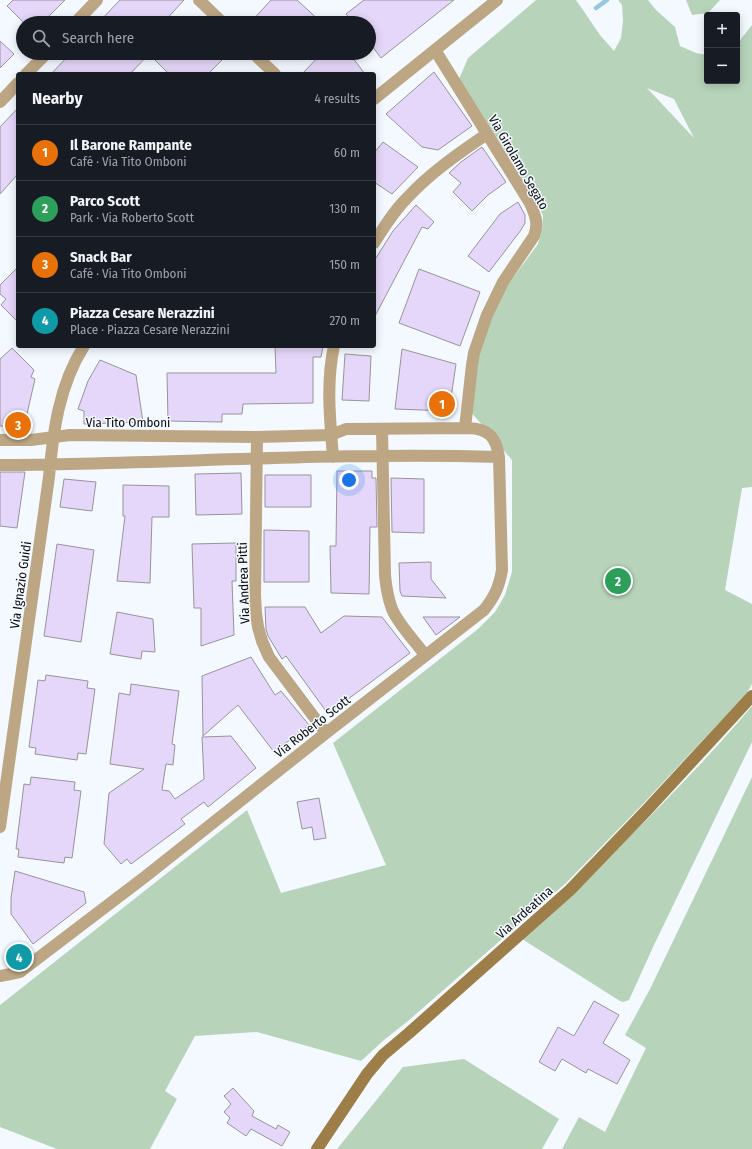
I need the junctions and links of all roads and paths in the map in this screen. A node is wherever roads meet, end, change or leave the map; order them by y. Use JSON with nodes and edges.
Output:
{"nodes":[{"id":1,"x":97,"y":0,"type":"edge"},
{"id":2,"x":199,"y":0,"type":"edge"},
{"id":3,"x":497,"y":0,"type":"edge"},
{"id":4,"x":82,"y":16,"type":"edge"},
{"id":5,"x":216,"y":16,"type":"edge"},
{"id":6,"x":435,"y":50,"type":"junction"},
{"id":7,"x":40,"y":60,"type":"edge"},
{"id":8,"x":260,"y":60,"type":"edge"},
{"id":9,"x":28,"y":72,"type":"edge"},
{"id":10,"x":273,"y":72,"type":"edge"},
{"id":11,"x":16,"y":85,"type":"edge"},
{"id":12,"x":376,"y":97,"type":"edge"},
{"id":13,"x":0,"y":102,"type":"edge"},
{"id":14,"x":487,"y":134,"type":"junction"},
{"id":15,"x":376,"y":240,"type":"edge"},
{"id":16,"x":83,"y":348,"type":"edge"},
{"id":17,"x":334,"y":348,"type":"edge"},
{"id":18,"x":465,"y":428,"type":"junction"},
{"id":19,"x":382,"y":429,"type":"junction"},
{"id":20,"x":331,"y":435,"type":"junction"},
{"id":21,"x":53,"y":437,"type":"junction"},
{"id":22,"x":257,"y":437,"type":"junction"},
{"id":23,"x":0,"y":440,"type":"edge"},
{"id":24,"x":382,"y":455,"type":"junction"},
{"id":25,"x":333,"y":457,"type":"junction"},
{"id":26,"x":499,"y":457,"type":"junction"},
{"id":27,"x":257,"y":459,"type":"junction"},
{"id":28,"x":50,"y":464,"type":"junction"},
{"id":29,"x":0,"y":465,"type":"edge"},
{"id":30,"x":425,"y":655,"type":"junction"},
{"id":31,"x":752,"y":696,"type":"edge"},
{"id":32,"x":326,"y":733,"type":"junction"},
{"id":33,"x":0,"y":827,"type":"edge"},
{"id":34,"x":0,"y":976,"type":"edge"},
{"id":35,"x":317,"y":1149,"type":"edge"}],
"edges":[{"from":1,"to":4,"type":"street"},
{"from":2,"to":5,"type":"street"},
{"from":3,"to":6,"type":"street"},
{"from":6,"to":12,"type":"street"},
{"from":6,"to":14,"type":"street","name":"Via Girolamo Segato"},
{"from":7,"to":9,"type":"street"},
{"from":8,"to":10,"type":"street"},
{"from":11,"to":13,"type":"street"},
{"from":14,"to":15,"type":"street"},
{"from":14,"to":18,"type":"street","name":"Via Girolamo Segato"},
{"from":16,"to":21,"type":"street","name":"Via Ignazio Guidi"},
{"from":17,"to":20,"type":"street"},
{"from":18,"to":19,"type":"street","name":"Via Tito Omboni"},
{"from":18,"to":26,"type":"street","name":"Via Tito Omboni"},
{"from":19,"to":20,"type":"street","name":"Via Tito Omboni"},
{"from":19,"to":24,"type":"street"},
{"from":20,"to":22,"type":"street","name":"Via Tito Omboni"},
{"from":20,"to":25,"type":"street"},
{"from":21,"to":22,"type":"street","name":"Via Tito Omboni"},
{"from":21,"to":23,"type":"street","name":"Via Tito Omboni"},
{"from":21,"to":28,"type":"street","name":"Via Ignazio Guidi"},
{"from":22,"to":27,"type":"street"},
{"from":24,"to":25,"type":"street"},
{"from":24,"to":26,"type":"street"},
{"from":24,"to":30,"type":"street"},
{"from":25,"to":27,"type":"street"},
{"from":26,"to":30,"type":"street","name":"Via Roberto Scott"},
{"from":27,"to":28,"type":"street"},
{"from":27,"to":32,"type":"street","name":"Via Andrea Pitti"},
{"from":28,"to":29,"type":"street"},
{"from":28,"to":33,"type":"street","name":"Via Ignazio Guidi"},
{"from":30,"to":32,"type":"street","name":"Via Roberto Scott"},
{"from":31,"to":35,"type":"street","name":"Via Ardeatina"},
{"from":32,"to":34,"type":"street","name":"Via Roberto Scott"}]}
